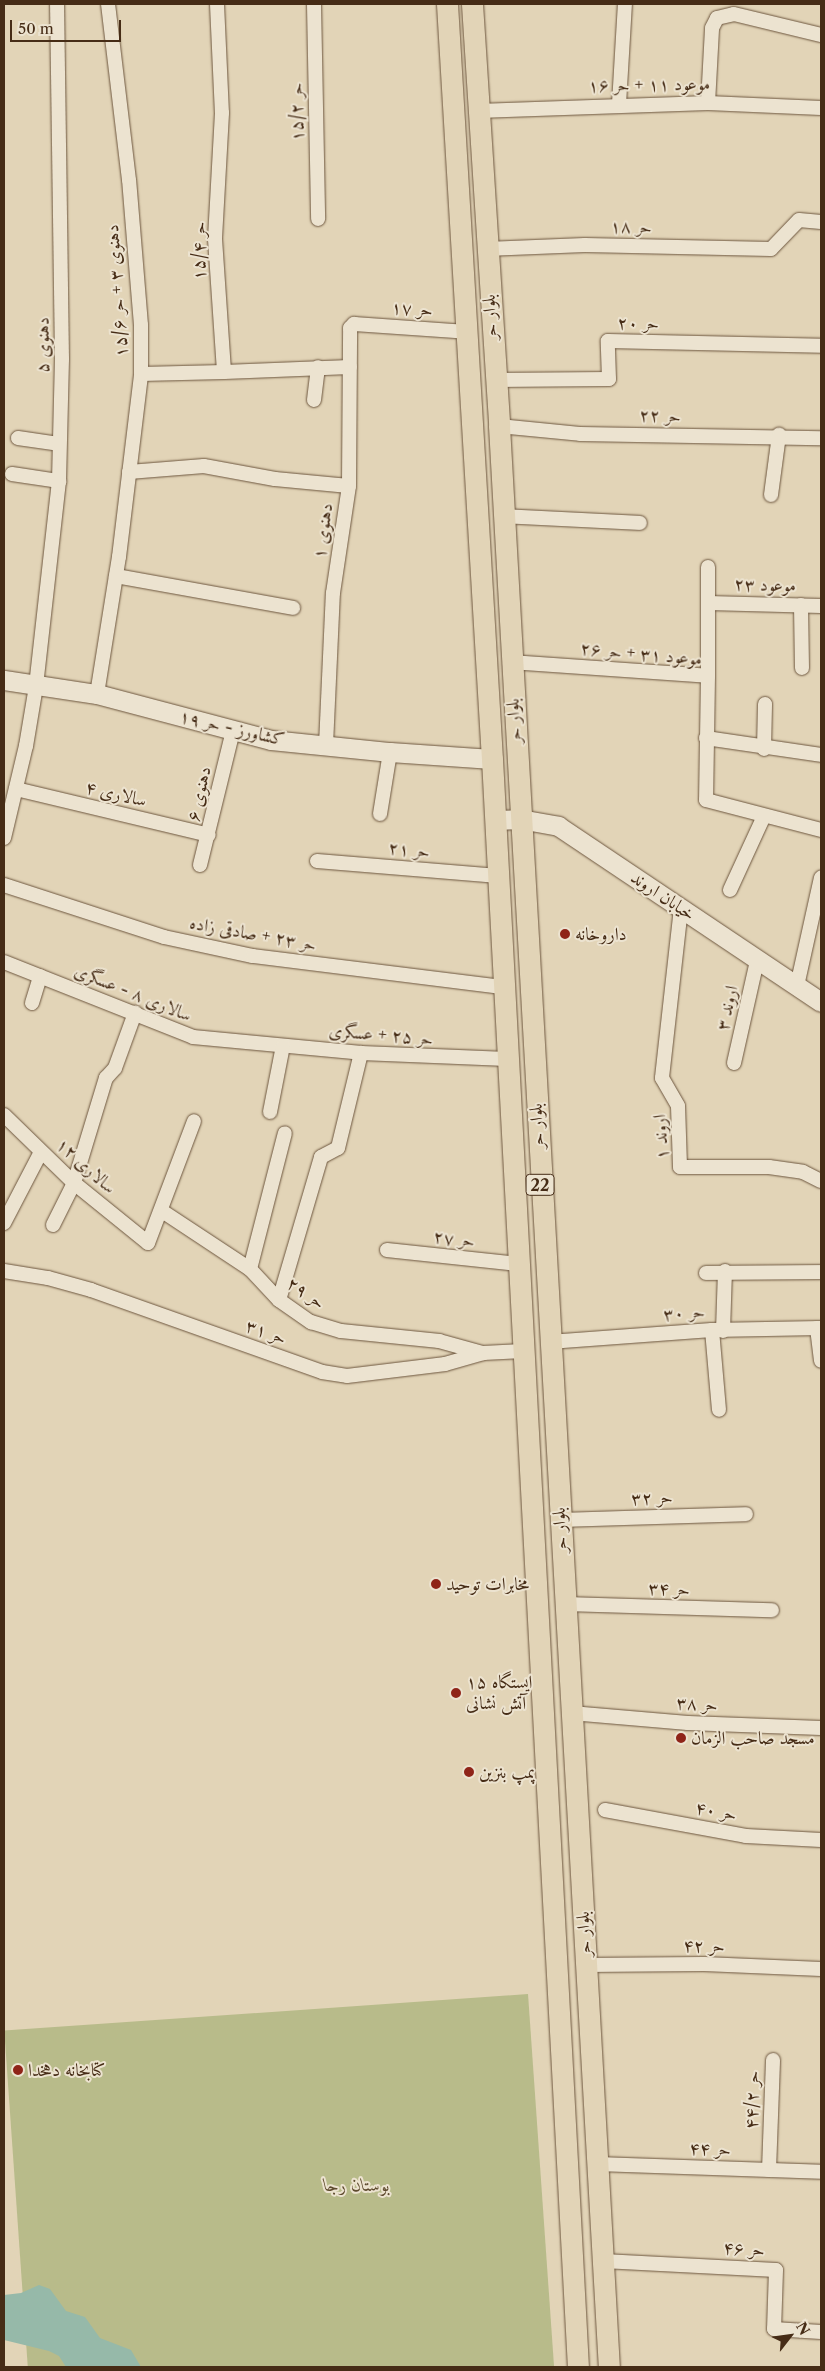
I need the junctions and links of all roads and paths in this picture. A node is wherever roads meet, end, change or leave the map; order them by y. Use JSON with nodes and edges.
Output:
{"nodes":[{"id":1,"x":57,"y":4,"type":"edge"},
{"id":2,"x":108,"y":4,"type":"edge"},
{"id":3,"x":217,"y":4,"type":"edge"},
{"id":4,"x":314,"y":4,"type":"edge"},
{"id":5,"x":447,"y":4,"type":"edge"},
{"id":6,"x":472,"y":4,"type":"edge"},
{"id":7,"x":625,"y":4,"type":"edge"},
{"id":8,"x":821,"y":35,"type":"edge"},
{"id":9,"x":708,"y":103,"type":"junction"},
{"id":10,"x":619,"y":104,"type":"junction"},
{"id":11,"x":821,"y":108,"type":"edge"},
{"id":12,"x":478,"y":111,"type":"junction"},
{"id":13,"x":318,"y":219,"type":"dead end"},
{"id":14,"x":821,"y":222,"type":"edge"},
{"id":15,"x":486,"y":249,"type":"junction"},
{"id":16,"x":354,"y":324,"type":"joint"},
{"id":17,"x":467,"y":332,"type":"junction"},
{"id":18,"x":821,"y":346,"type":"edge"},
{"id":19,"x":350,"y":366,"type":"junction"},
{"id":20,"x":318,"y":367,"type":"junction"},
{"id":21,"x":224,"y":372,"type":"junction"},
{"id":22,"x":141,"y":374,"type":"junction"},
{"id":23,"x":494,"y":380,"type":"junction"},
{"id":24,"x":314,"y":400,"type":"dead end"},
{"id":25,"x":499,"y":426,"type":"junction"},
{"id":26,"x":779,"y":435,"type":"junction"},
{"id":27,"x":18,"y":438,"type":"dead end"},
{"id":28,"x":821,"y":438,"type":"edge"},
{"id":29,"x":58,"y":444,"type":"junction"},
{"id":30,"x":129,"y":472,"type":"junction"},
{"id":31,"x":12,"y":474,"type":"dead end"},
{"id":32,"x":59,"y":481,"type":"junction"},
{"id":33,"x":349,"y":486,"type":"junction"},
{"id":34,"x":771,"y":495,"type":"dead end"},
{"id":35,"x":503,"y":516,"type":"junction"},
{"id":36,"x":640,"y":523,"type":"dead end"},
{"id":37,"x":708,"y":567,"type":"dead end"},
{"id":38,"x":116,"y":576,"type":"junction"},
{"id":39,"x":708,"y":603,"type":"junction"},
{"id":40,"x":801,"y":605,"type":"junction"},
{"id":41,"x":821,"y":606,"type":"edge"},
{"id":42,"x":293,"y":608,"type":"dead end"},
{"id":43,"x":510,"y":662,"type":"junction"},
{"id":44,"x":802,"y":668,"type":"dead end"},
{"id":45,"x":708,"y":676,"type":"junction"},
{"id":46,"x":4,"y":680,"type":"edge"},
{"id":47,"x":36,"y":686,"type":"junction"},
{"id":48,"x":97,"y":694,"type":"junction"},
{"id":49,"x":765,"y":704,"type":"dead end"},
{"id":50,"x":233,"y":732,"type":"junction"},
{"id":51,"x":706,"y":738,"type":"junction"},
{"id":52,"x":326,"y":745,"type":"junction"},
{"id":53,"x":764,"y":749,"type":"junction"},
{"id":54,"x":390,"y":752,"type":"junction"},
{"id":55,"x":821,"y":755,"type":"edge"},
{"id":56,"x":492,"y":759,"type":"junction"},
{"id":57,"x":16,"y":789,"type":"junction"},
{"id":58,"x":380,"y":814,"type":"dead end"},
{"id":59,"x":764,"y":816,"type":"junction"},
{"id":60,"x":520,"y":819,"type":"junction"},
{"id":61,"x":495,"y":820,"type":"junction"},
{"id":62,"x":821,"y":830,"type":"edge"},
{"id":63,"x":208,"y":835,"type":"junction"},
{"id":64,"x":4,"y":838,"type":"edge"},
{"id":65,"x":317,"y":860,"type":"dead end"},
{"id":66,"x":200,"y":865,"type":"dead end"},
{"id":67,"x":498,"y":876,"type":"junction"},
{"id":68,"x":821,"y":878,"type":"edge"},
{"id":69,"x":4,"y":885,"type":"edge"},
{"id":70,"x":730,"y":890,"type":"dead end"},
{"id":71,"x":681,"y":908,"type":"junction"},
{"id":72,"x":4,"y":962,"type":"edge"},
{"id":73,"x":757,"y":962,"type":"junction"},
{"id":74,"x":40,"y":976,"type":"junction"},
{"id":75,"x":797,"y":986,"type":"junction"},
{"id":76,"x":503,"y":987,"type":"junction"},
{"id":77,"x":821,"y":1002,"type":"edge"},
{"id":78,"x":32,"y":1003,"type":"dead end"},
{"id":79,"x":135,"y":1013,"type":"junction"},
{"id":80,"x":252,"y":1041,"type":"joint"},
{"id":81,"x":283,"y":1046,"type":"junction"},
{"id":82,"x":361,"y":1054,"type":"junction"},
{"id":83,"x":507,"y":1059,"type":"junction"},
{"id":84,"x":734,"y":1063,"type":"dead end"},
{"id":85,"x":270,"y":1112,"type":"dead end"},
{"id":86,"x":4,"y":1115,"type":"edge"},
{"id":87,"x":194,"y":1121,"type":"dead end"},
{"id":88,"x":285,"y":1133,"type":"dead end"},
{"id":89,"x":41,"y":1152,"type":"junction"},
{"id":90,"x":821,"y":1181,"type":"edge"},
{"id":91,"x":74,"y":1183,"type":"junction"},
{"id":92,"x":162,"y":1210,"type":"junction"},
{"id":93,"x":4,"y":1223,"type":"edge"},
{"id":94,"x":53,"y":1226,"type":"dead end"},
{"id":95,"x":387,"y":1250,"type":"dead end"},
{"id":96,"x":518,"y":1264,"type":"junction"},
{"id":97,"x":250,"y":1269,"type":"junction"},
{"id":98,"x":4,"y":1271,"type":"edge"},
{"id":99,"x":725,"y":1271,"type":"junction"},
{"id":100,"x":821,"y":1272,"type":"edge"},
{"id":101,"x":706,"y":1273,"type":"dead end"},
{"id":102,"x":279,"y":1300,"type":"junction"},
{"id":103,"x":819,"y":1328,"type":"edge"},
{"id":104,"x":718,"y":1330,"type":"junction"},
{"id":105,"x":549,"y":1342,"type":"junction"},
{"id":106,"x":523,"y":1351,"type":"junction"},
{"id":107,"x":483,"y":1354,"type":"junction"},
{"id":108,"x":821,"y":1362,"type":"edge"},
{"id":109,"x":719,"y":1410,"type":"dead end"},
{"id":110,"x":746,"y":1514,"type":"dead end"},
{"id":111,"x":560,"y":1520,"type":"junction"},
{"id":112,"x":564,"y":1604,"type":"junction"},
{"id":113,"x":772,"y":1610,"type":"dead end"},
{"id":114,"x":571,"y":1713,"type":"junction"},
{"id":115,"x":821,"y":1728,"type":"edge"},
{"id":116,"x":605,"y":1810,"type":"dead end"},
{"id":117,"x":821,"y":1840,"type":"edge"},
{"id":118,"x":585,"y":1965,"type":"junction"},
{"id":119,"x":821,"y":1970,"type":"edge"},
{"id":120,"x":773,"y":2060,"type":"dead end"},
{"id":121,"x":597,"y":2164,"type":"junction"},
{"id":122,"x":769,"y":2170,"type":"junction"},
{"id":123,"x":821,"y":2172,"type":"edge"},
{"id":124,"x":603,"y":2261,"type":"junction"},
{"id":125,"x":821,"y":2332,"type":"edge"},
{"id":126,"x":578,"y":2367,"type":"edge"},
{"id":127,"x":609,"y":2367,"type":"edge"}],
"edges":[{"from":1,"to":29,"type":"street","name":"دهنوی ۵"},
{"from":2,"to":22,"type":"street","name":"دهنوی ۳ + حر ۱۵/۶"},
{"from":3,"to":21,"type":"street","name":"حر ۱۵/۴"},
{"from":4,"to":13,"type":"street","name":"حر ۱۵/۲"},
{"from":5,"to":17,"type":"main road","name":"بلوار حر","number":"22"},
{"from":6,"to":12,"type":"main road","name":"بلوار حر","number":"22"},
{"from":7,"to":10,"type":"street"},
{"from":8,"to":9,"type":"street"},
{"from":9,"to":10,"type":"street","name":"موعود ۱۱ + حر ۱۶"},
{"from":9,"to":11,"type":"street","name":"موعود ۱۱ + حر ۱۶"},
{"from":10,"to":12,"type":"street","name":"موعود ۱۱ + حر ۱۶"},
{"from":12,"to":15,"type":"main road","name":"بلوار حر","number":"22"},
{"from":14,"to":15,"type":"street","name":"حر ۱۸"},
{"from":15,"to":23,"type":"main road","name":"بلوار حر","number":"22"},
{"from":16,"to":17,"type":"street","name":"حر ۱۷"},
{"from":16,"to":19,"type":"street","name":"دهنوی ۱"},
{"from":17,"to":56,"type":"main road","name":"بلوار حر","number":"22"},
{"from":18,"to":23,"type":"street","name":"حر ۲۰"},
{"from":19,"to":20,"type":"street"},
{"from":19,"to":33,"type":"street","name":"دهنوی ۱"},
{"from":20,"to":21,"type":"street"},
{"from":20,"to":24,"type":"street"},
{"from":21,"to":22,"type":"street"},
{"from":22,"to":30,"type":"street","name":"دهنوی ۳ + حر ۱۵/۶"},
{"from":23,"to":25,"type":"main road","name":"بلوار حر","number":"22"},
{"from":25,"to":26,"type":"street","name":"حر ۲۲"},
{"from":25,"to":35,"type":"main road","name":"بلوار حر","number":"22"},
{"from":26,"to":28,"type":"street","name":"حر ۲۲"},
{"from":26,"to":34,"type":"street"},
{"from":27,"to":29,"type":"street"},
{"from":29,"to":32,"type":"street","name":"دهنوی ۵"},
{"from":30,"to":33,"type":"street"},
{"from":30,"to":38,"type":"street","name":"دهنوی ۳ + حر ۱۵/۶"},
{"from":31,"to":32,"type":"street"},
{"from":32,"to":47,"type":"street","name":"دهنوی ۵"},
{"from":33,"to":52,"type":"street","name":"دهنوی ۱"},
{"from":35,"to":36,"type":"street"},
{"from":35,"to":43,"type":"main road","name":"بلوار حر","number":"22"},
{"from":37,"to":39,"type":"street"},
{"from":38,"to":42,"type":"street"},
{"from":38,"to":48,"type":"street","name":"دهنوی ۳ + حر ۱۵/۶"},
{"from":39,"to":40,"type":"street","name":"موعود ۲۳"},
{"from":39,"to":45,"type":"street"},
{"from":40,"to":41,"type":"street","name":"موعود ۲۳"},
{"from":40,"to":44,"type":"street"},
{"from":43,"to":45,"type":"street","name":"موعود ۳۱ + حر ۲۶"},
{"from":43,"to":60,"type":"main road","name":"بلوار حر","number":"22"},
{"from":45,"to":51,"type":"street","name":"موعود ۳۱ + حر ۲۶"},
{"from":46,"to":47,"type":"street","name":"کشاورز - حر ۱۹"},
{"from":47,"to":48,"type":"street","name":"کشاورز - حر ۱۹"},
{"from":47,"to":57,"type":"street","name":"دهنوی ۵"},
{"from":48,"to":50,"type":"street","name":"کشاورز - حر ۱۹"},
{"from":49,"to":53,"type":"street"},
{"from":50,"to":52,"type":"street","name":"کشاورز - حر ۱۹"},
{"from":50,"to":63,"type":"street","name":"دهنوی ۶"},
{"from":51,"to":53,"type":"street"},
{"from":51,"to":59,"type":"street","name":"موعود ۳۱ + حر ۲۶"},
{"from":52,"to":54,"type":"street","name":"کشاورز - حر ۱۹"},
{"from":53,"to":55,"type":"street"},
{"from":54,"to":56,"type":"street","name":"کشاورز - حر ۱۹"},
{"from":54,"to":58,"type":"street"},
{"from":56,"to":61,"type":"main road","name":"بلوار حر","number":"22"},
{"from":57,"to":63,"type":"street","name":"سالاری ۴"},
{"from":57,"to":64,"type":"street","name":"دهنوی ۵"},
{"from":59,"to":62,"type":"street","name":"موعود ۳۱ + حر ۲۶"},
{"from":59,"to":70,"type":"street"},
{"from":60,"to":61,"type":"street","name":"خیابان اروند"},
{"from":60,"to":71,"type":"street","name":"خیابان اروند"},
{"from":60,"to":105,"type":"main road","name":"بلوار حر","number":"22"},
{"from":61,"to":67,"type":"main road","name":"بلوار حر","number":"22"},
{"from":63,"to":66,"type":"street","name":"دهنوی ۶"},
{"from":65,"to":67,"type":"street","name":"حر ۲۱"},
{"from":67,"to":76,"type":"main road","name":"بلوار حر","number":"22"},
{"from":68,"to":75,"type":"street"},
{"from":69,"to":76,"type":"street","name":"حر ۲۳ + صادقی زاده"},
{"from":71,"to":73,"type":"street","name":"خیابان اروند"},
{"from":71,"to":90,"type":"street","name":"اروند ۱"},
{"from":72,"to":74,"type":"street","name":"سالاری ۸ - عسگری"},
{"from":73,"to":75,"type":"street","name":"خیابان اروند"},
{"from":73,"to":84,"type":"street","name":"اروند ۳"},
{"from":74,"to":78,"type":"street"},
{"from":74,"to":79,"type":"street","name":"سالاری ۸ - عسگری"},
{"from":75,"to":77,"type":"street","name":"خیابان اروند"},
{"from":76,"to":83,"type":"main road","name":"بلوار حر","number":"22"},
{"from":79,"to":80,"type":"street","name":"سالاری ۸ - عسگری"},
{"from":79,"to":91,"type":"street"},
{"from":80,"to":81,"type":"street","name":"حر ۲۵ + عسگری"},
{"from":81,"to":82,"type":"street","name":"حر ۲۵ + عسگری"},
{"from":81,"to":85,"type":"street"},
{"from":82,"to":83,"type":"street","name":"حر ۲۵ + عسگری"},
{"from":82,"to":102,"type":"street"},
{"from":83,"to":96,"type":"main road","name":"بلوار حر","number":"22"},
{"from":86,"to":89,"type":"street","name":"سالاری ۱۲"},
{"from":87,"to":92,"type":"street"},
{"from":88,"to":97,"type":"street"},
{"from":89,"to":91,"type":"street","name":"سالاری ۱۲"},
{"from":89,"to":93,"type":"street"},
{"from":91,"to":92,"type":"street","name":"سالاری ۱۲"},
{"from":91,"to":94,"type":"street"},
{"from":92,"to":97,"type":"street","name":"حر ۲۹"},
{"from":95,"to":96,"type":"street","name":"حر ۲۷"},
{"from":96,"to":106,"type":"main road","name":"بلوار حر","number":"22"},
{"from":97,"to":102,"type":"street","name":"حر ۲۹"},
{"from":98,"to":107,"type":"street","name":"حر ۳۱"},
{"from":99,"to":100,"type":"street"},
{"from":99,"to":101,"type":"street"},
{"from":99,"to":104,"type":"street"},
{"from":102,"to":107,"type":"street","name":"حر ۲۹"},
{"from":103,"to":104,"type":"street","name":"حر ۳۰"},
{"from":103,"to":108,"type":"street"},
{"from":104,"to":105,"type":"street","name":"حر ۳۰"},
{"from":104,"to":109,"type":"street"},
{"from":105,"to":111,"type":"main road","name":"بلوار حر","number":"22"},
{"from":106,"to":107,"type":"street","name":"حر ۳۱"},
{"from":106,"to":126,"type":"main road","name":"بلوار حر","number":"22"},
{"from":110,"to":111,"type":"street","name":"حر ۳۲"},
{"from":111,"to":112,"type":"main road","name":"بلوار حر","number":"22"},
{"from":112,"to":113,"type":"street","name":"حر ۳۴"},
{"from":112,"to":114,"type":"main road","name":"بلوار حر","number":"22"},
{"from":114,"to":115,"type":"street","name":"حر ۳۸"},
{"from":114,"to":118,"type":"main road","name":"بلوار حر","number":"22"},
{"from":116,"to":117,"type":"street","name":"حر ۴۰"},
{"from":118,"to":119,"type":"street","name":"حر ۴۲"},
{"from":118,"to":121,"type":"main road","name":"بلوار حر","number":"22"},
{"from":120,"to":122,"type":"street","name":"حر ۴۴/۲"},
{"from":121,"to":122,"type":"street","name":"حر ۴۴"},
{"from":121,"to":124,"type":"main road","name":"بلوار حر","number":"22"},
{"from":122,"to":123,"type":"street","name":"حر ۴۴"},
{"from":124,"to":125,"type":"street","name":"حر ۴۶"},
{"from":124,"to":127,"type":"main road","name":"بلوار حر","number":"22"}]}
